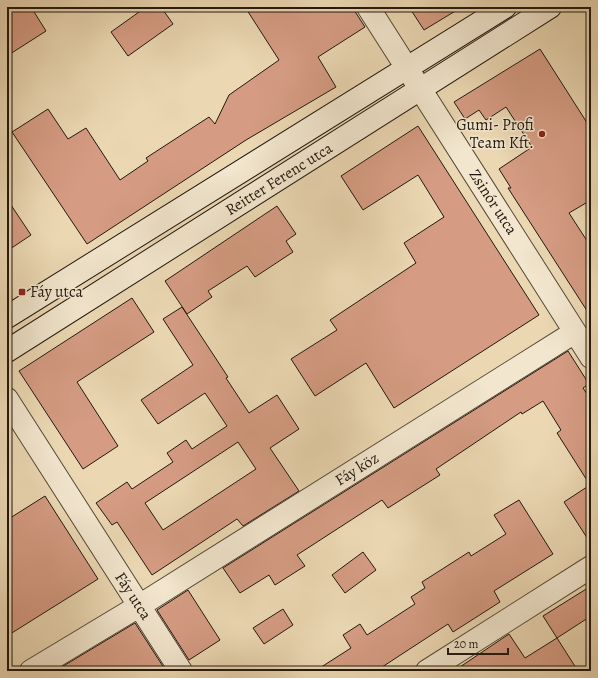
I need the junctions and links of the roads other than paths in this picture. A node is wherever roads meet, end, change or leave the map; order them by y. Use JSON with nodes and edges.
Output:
{"nodes":[{"id":1,"x":368,"y":7,"type":"edge"},
{"id":2,"x":505,"y":7,"type":"edge"},
{"id":3,"x":550,"y":7,"type":"edge"},
{"id":4,"x":407,"y":68,"type":"junction"},
{"id":5,"x":421,"y":90,"type":"junction"},
{"id":6,"x":7,"y":317,"type":"edge"},
{"id":7,"x":575,"y":332,"type":"junction"},
{"id":8,"x":7,"y":351,"type":"edge"},
{"id":9,"x":591,"y":357,"type":"edge"},
{"id":10,"x":7,"y":399,"type":"edge"},
{"id":11,"x":591,"y":567,"type":"edge"},
{"id":12,"x":139,"y":606,"type":"junction"},
{"id":13,"x":31,"y":671,"type":"edge"},
{"id":14,"x":181,"y":671,"type":"edge"},
{"id":15,"x":427,"y":671,"type":"edge"}],
"edges":[{"from":1,"to":4,"type":"street","name":"Zsinór utca"},
{"from":2,"to":4,"type":"street","name":"Reitter Ferenc utca"},
{"from":3,"to":5,"type":"street","name":"Reitter Ferenc utca"},
{"from":4,"to":5,"type":"street","name":"Zsinór utca"},
{"from":4,"to":6,"type":"street","name":"Reitter Ferenc utca"},
{"from":5,"to":7,"type":"street","name":"Zsinór utca"},
{"from":5,"to":8,"type":"street","name":"Reitter Ferenc utca"},
{"from":7,"to":9,"type":"street","name":"Zsinór utca"},
{"from":7,"to":12,"type":"street","name":"Fáy köz"},
{"from":10,"to":12,"type":"street","name":"Fáy utca"},
{"from":11,"to":15,"type":"street"},
{"from":12,"to":13,"type":"street","name":"Fáy köz"},
{"from":12,"to":14,"type":"street","name":"Fáy utca"}]}
